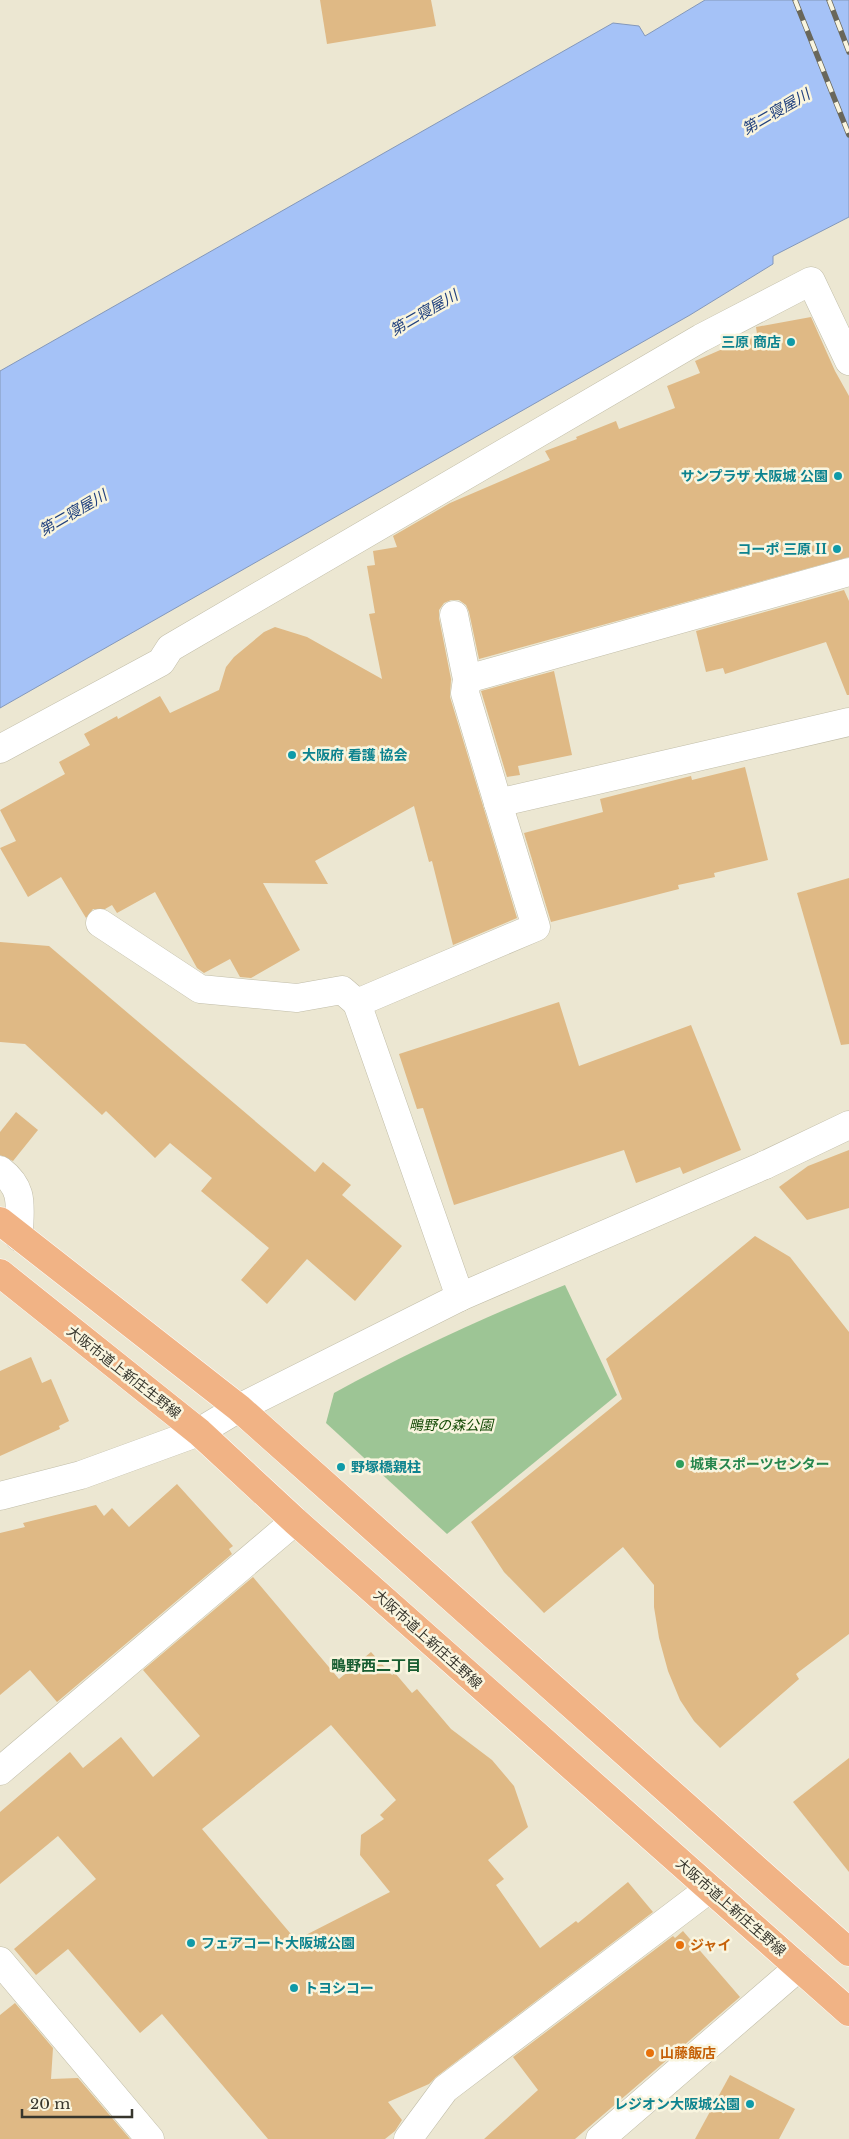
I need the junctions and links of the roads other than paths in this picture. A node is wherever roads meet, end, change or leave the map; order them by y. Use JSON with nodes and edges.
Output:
{"nodes":[{"id":1,"x":849,"y":361,"type":"edge"},
{"id":2,"x":849,"y":572,"type":"edge"},
{"id":3,"x":454,"y":615,"type":"dead end"},
{"id":4,"x":467,"y":679,"type":"junction"},
{"id":5,"x":849,"y":722,"type":"edge"},
{"id":6,"x":0,"y":749,"type":"edge"},
{"id":7,"x":498,"y":802,"type":"junction"},
{"id":8,"x":100,"y":923,"type":"dead end"},
{"id":9,"x":357,"y":1003,"type":"junction"},
{"id":10,"x":849,"y":1125,"type":"edge"},
{"id":11,"x":0,"y":1170,"type":"edge"},
{"id":12,"x":10,"y":1229,"type":"edge"},
{"id":13,"x":0,"y":1273,"type":"edge"},
{"id":14,"x":460,"y":1297,"type":"junction"},
{"id":15,"x":238,"y":1408,"type":"junction"},
{"id":16,"x":199,"y":1432,"type":"junction"},
{"id":17,"x":0,"y":1496,"type":"edge"},
{"id":18,"x":295,"y":1521,"type":"junction"},
{"id":19,"x":0,"y":1771,"type":"edge"},
{"id":20,"x":709,"y":1889,"type":"junction"},
{"id":21,"x":849,"y":1952,"type":"edge"},
{"id":22,"x":0,"y":1961,"type":"edge"},
{"id":23,"x":800,"y":1967,"type":"junction"},
{"id":24,"x":849,"y":2012,"type":"edge"},
{"id":25,"x":150,"y":2139,"type":"edge"},
{"id":26,"x":408,"y":2139,"type":"edge"},
{"id":27,"x":600,"y":2139,"type":"edge"}],
"edges":[{"from":1,"to":6,"type":"street"},
{"from":2,"to":4,"type":"street"},
{"from":3,"to":4,"type":"street"},
{"from":4,"to":7,"type":"street"},
{"from":5,"to":7,"type":"street"},
{"from":7,"to":9,"type":"street"},
{"from":8,"to":9,"type":"street"},
{"from":9,"to":14,"type":"street"},
{"from":10,"to":14,"type":"street"},
{"from":11,"to":12,"type":"street"},
{"from":12,"to":15,"type":"main road"},
{"from":13,"to":16,"type":"main road","name":"大阪市道上新庄生野線"},
{"from":14,"to":15,"type":"street"},
{"from":15,"to":16,"type":"street"},
{"from":15,"to":21,"type":"main road"},
{"from":16,"to":17,"type":"street"},
{"from":16,"to":18,"type":"main road","name":"大阪市道上新庄生野線"},
{"from":18,"to":19,"type":"street"},
{"from":18,"to":20,"type":"main road","name":"大阪市道上新庄生野線"},
{"from":20,"to":23,"type":"main road","name":"大阪市道上新庄生野線"},
{"from":20,"to":26,"type":"street"},
{"from":22,"to":25,"type":"street"},
{"from":23,"to":24,"type":"main road","name":"大阪市道上新庄生野線"},
{"from":23,"to":27,"type":"street"}]}
